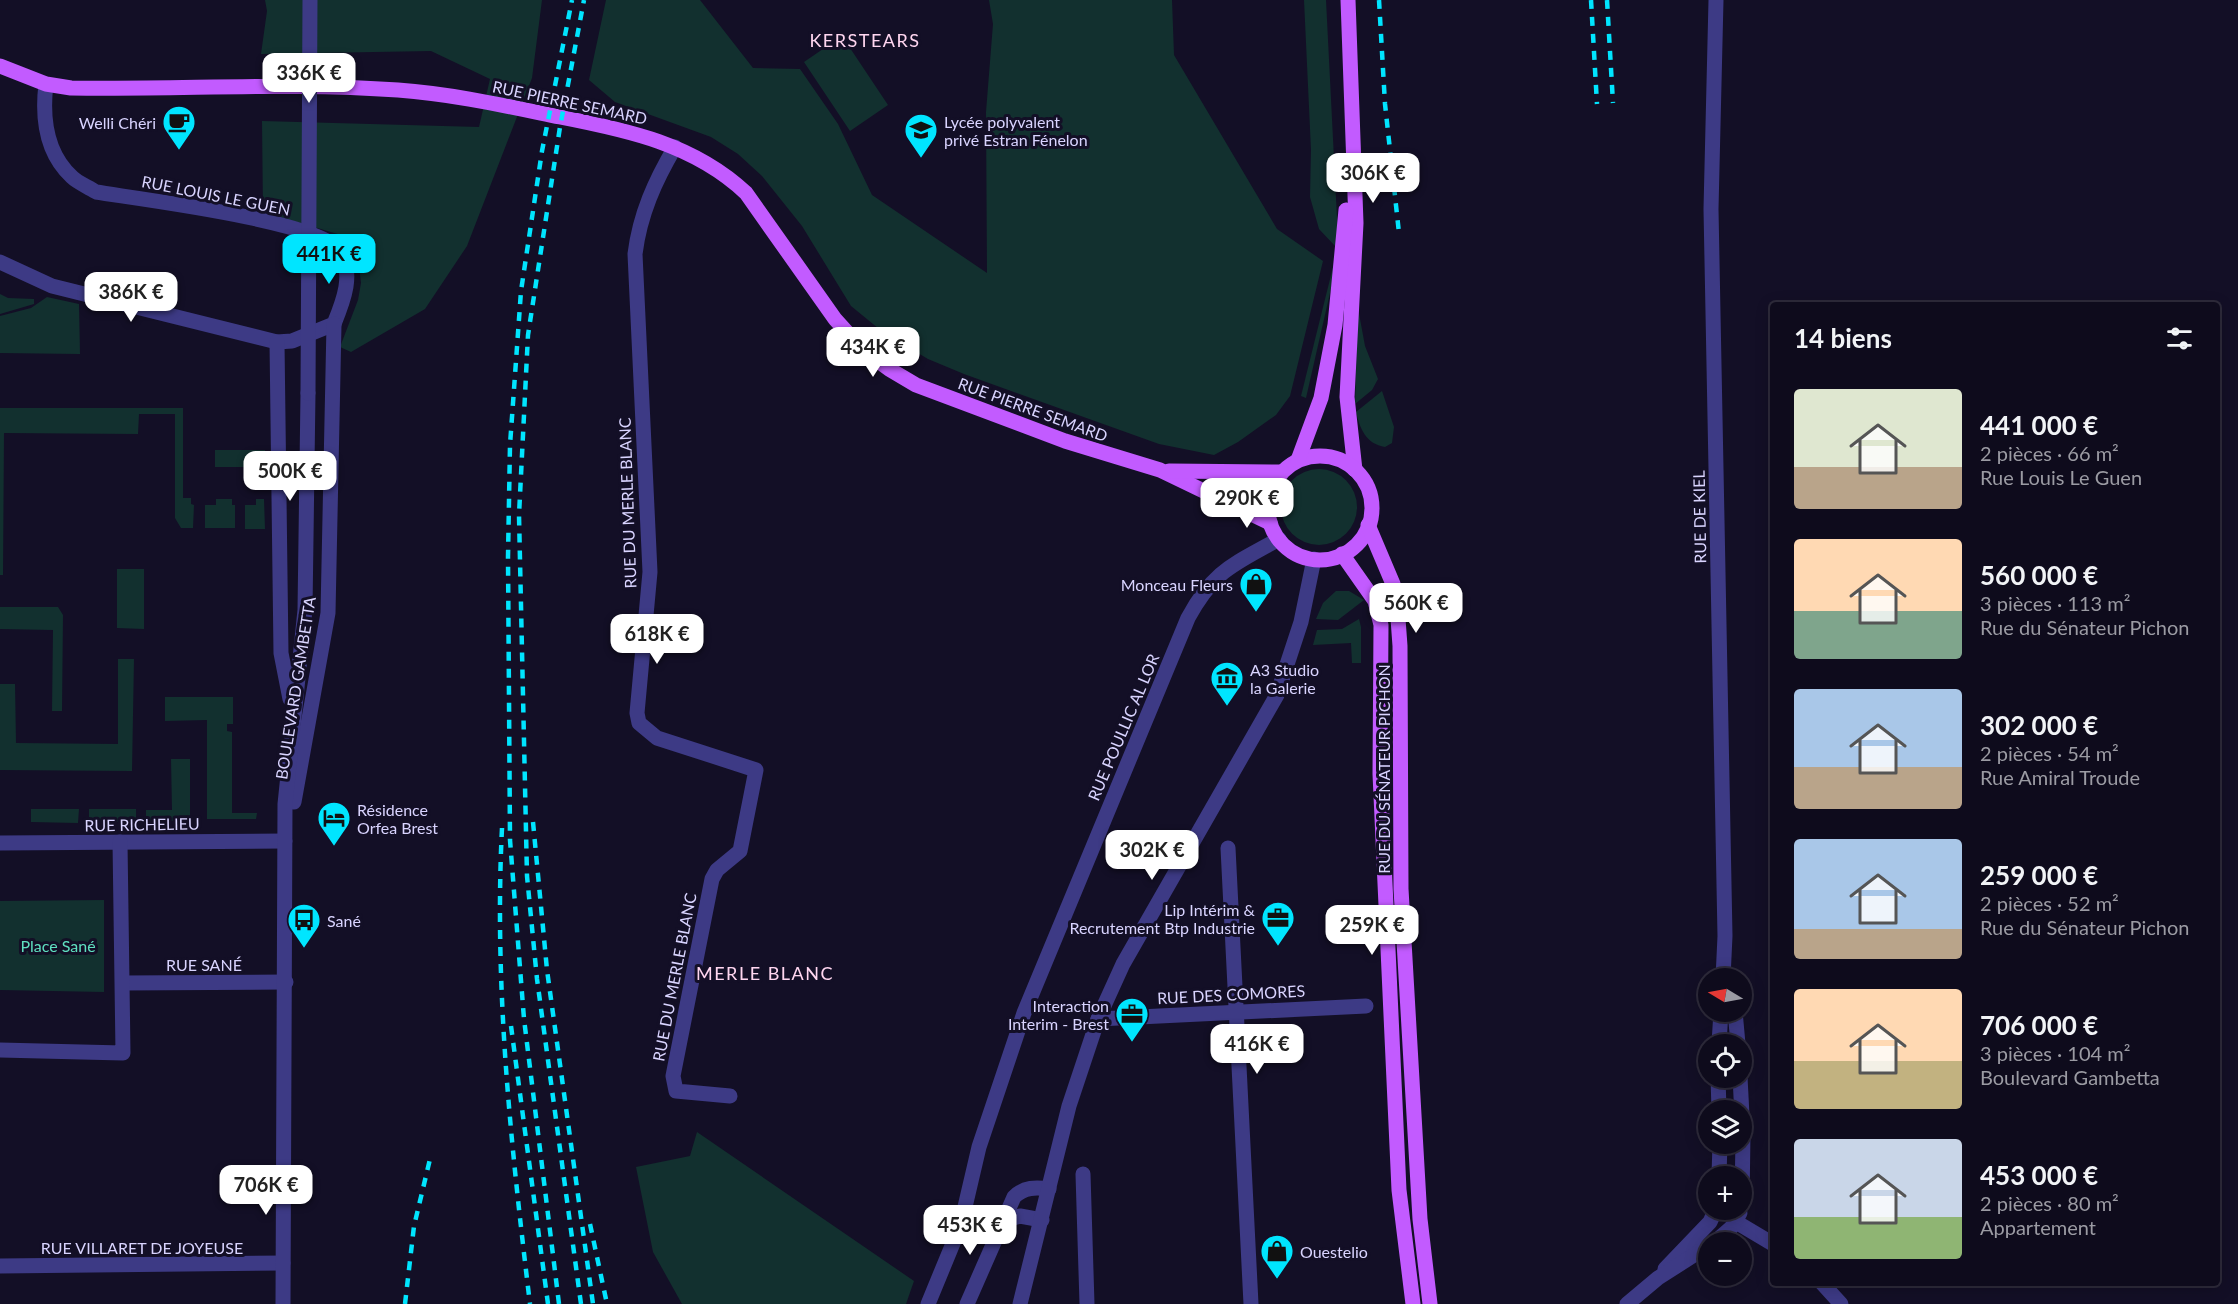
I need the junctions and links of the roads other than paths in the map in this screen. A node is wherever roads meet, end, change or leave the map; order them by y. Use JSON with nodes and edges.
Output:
{"nodes":[{"id":1,"x":310,"y":0,"type":"edge"},
{"id":2,"x":1338,"y":0,"type":"edge"},
{"id":3,"x":1348,"y":0,"type":"edge"},
{"id":4,"x":1707,"y":0,"type":"edge"},
{"id":5,"x":1716,"y":0,"type":"edge"},
{"id":6,"x":0,"y":66,"type":"edge"},
{"id":7,"x":46,"y":84,"type":"junction"},
{"id":8,"x":1712,"y":98,"type":"junction"},
{"id":9,"x":675,"y":147,"type":"junction"},
{"id":10,"x":0,"y":262,"type":"edge"},
{"id":11,"x":334,"y":324,"type":"junction"},
{"id":12,"x":277,"y":342,"type":"junction"},
{"id":13,"x":1298,"y":460,"type":"junction"},
{"id":14,"x":1160,"y":470,"type":"junction"},
{"id":15,"x":1355,"y":470,"type":"junction"},
{"id":16,"x":1282,"y":472,"type":"junction"},
{"id":17,"x":1270,"y":523,"type":"junction"},
{"id":18,"x":1368,"y":525,"type":"junction"},
{"id":19,"x":1279,"y":539,"type":"junction"},
{"id":20,"x":1342,"y":554,"type":"junction"},
{"id":21,"x":1314,"y":559,"type":"junction"},
{"id":22,"x":292,"y":713,"type":"junction"},
{"id":23,"x":285,"y":841,"type":"junction"},
{"id":24,"x":120,"y":842,"type":"junction"},
{"id":25,"x":0,"y":843,"type":"edge"},
{"id":26,"x":1228,"y":848,"type":"dead end"},
{"id":27,"x":1725,"y":936,"type":"junction"},
{"id":28,"x":1723,"y":968,"type":"edge"},
{"id":29,"x":1730,"y":968,"type":"edge"},
{"id":30,"x":123,"y":982,"type":"junction"},
{"id":31,"x":286,"y":982,"type":"junction"},
{"id":32,"x":1366,"y":1006,"type":"dead end"},
{"id":33,"x":1237,"y":1012,"type":"junction"},
{"id":34,"x":1098,"y":1019,"type":"junction"},
{"id":35,"x":0,"y":1050,"type":"edge"},
{"id":36,"x":730,"y":1096,"type":"dead end"},
{"id":37,"x":1083,"y":1174,"type":"dead end"},
{"id":38,"x":1049,"y":1189,"type":"junction"},
{"id":39,"x":1042,"y":1220,"type":"junction"},
{"id":40,"x":1711,"y":1220,"type":"edge"},
{"id":41,"x":1752,"y":1220,"type":"edge"},
{"id":42,"x":1004,"y":1221,"type":"junction"},
{"id":43,"x":1770,"y":1241,"type":"edge"},
{"id":44,"x":1698,"y":1252,"type":"edge"},
{"id":45,"x":284,"y":1263,"type":"junction"},
{"id":46,"x":0,"y":1266,"type":"edge"},
{"id":47,"x":1658,"y":1278,"type":"junction"},
{"id":48,"x":1825,"y":1286,"type":"edge"},
{"id":49,"x":283,"y":1304,"type":"edge"},
{"id":50,"x":928,"y":1304,"type":"edge"},
{"id":51,"x":967,"y":1304,"type":"edge"},
{"id":52,"x":1020,"y":1304,"type":"edge"},
{"id":53,"x":1087,"y":1304,"type":"edge"},
{"id":54,"x":1251,"y":1304,"type":"edge"},
{"id":55,"x":1413,"y":1304,"type":"edge"},
{"id":56,"x":1430,"y":1304,"type":"edge"},
{"id":57,"x":1627,"y":1304,"type":"edge"},
{"id":58,"x":1841,"y":1304,"type":"edge"}],
"edges":[{"from":1,"to":22,"type":"street","name":"BOULEVARD GAMBETTA","bridge":true},
{"from":2,"to":13,"type":"main road"},
{"from":3,"to":15,"type":"main road"},
{"from":4,"to":8,"type":"street","name":"RUE DE KIEL"},
{"from":5,"to":8,"type":"street","name":"RUE DE KIEL"},
{"from":6,"to":7,"type":"main road","name":"RUE PIERRE SEMARD"},
{"from":7,"to":9,"type":"main road","name":"RUE PIERRE SEMARD"},
{"from":7,"to":11,"type":"street","name":"RUE LOUIS LE GUEN"},
{"from":8,"to":27,"type":"street","name":"RUE DE KIEL"},
{"from":9,"to":14,"type":"main road","name":"RUE PIERRE SEMARD"},
{"from":9,"to":36,"type":"street","name":"RUE DU MERLE BLANC"},
{"from":10,"to":12,"type":"street"},
{"from":11,"to":12,"type":"street"},
{"from":11,"to":23,"type":"street","name":"BOULEVARD GAMBETTA"},
{"from":12,"to":22,"type":"street"},
{"from":13,"to":15,"type":"main road"},
{"from":13,"to":16,"type":"main road"},
{"from":14,"to":16,"type":"main road","name":"RUE PIERRE SEMARD"},
{"from":14,"to":17,"type":"main road","name":"RUE PIERRE SEMARD"},
{"from":15,"to":18,"type":"main road"},
{"from":16,"to":17,"type":"main road"},
{"from":17,"to":19,"type":"main road"},
{"from":18,"to":20,"type":"main road"},
{"from":18,"to":56,"type":"main road","name":"RUE DU SÉNATEUR PICHON"},
{"from":19,"to":21,"type":"main road"},
{"from":19,"to":50,"type":"street","name":"RUE POULLIC AL LOR"},
{"from":20,"to":21,"type":"main road"},
{"from":20,"to":55,"type":"main road","name":"RUE DU SÉNATEUR PICHON"},
{"from":21,"to":34,"type":"street"},
{"from":22,"to":23,"type":"street","name":"BOULEVARD GAMBETTA"},
{"from":23,"to":24,"type":"street","name":"RUE RICHELIEU"},
{"from":23,"to":31,"type":"street","name":"BOULEVARD GAMBETTA"},
{"from":24,"to":25,"type":"street","name":"RUE RICHELIEU"},
{"from":24,"to":30,"type":"street"},
{"from":26,"to":33,"type":"street"},
{"from":27,"to":28,"type":"street","name":"RUE DE KIEL"},
{"from":27,"to":29,"type":"street","name":"RUE DE KIEL"},
{"from":30,"to":31,"type":"street","name":"RUE SANÉ"},
{"from":30,"to":35,"type":"street"},
{"from":31,"to":45,"type":"street","name":"BOULEVARD GAMBETTA"},
{"from":32,"to":33,"type":"street","name":"RUE DES COMORES"},
{"from":33,"to":34,"type":"street","name":"RUE DES COMORES"},
{"from":33,"to":54,"type":"street"},
{"from":34,"to":38,"type":"street"},
{"from":37,"to":53,"type":"street"},
{"from":38,"to":39,"type":"street"},
{"from":38,"to":42,"type":"street"},
{"from":39,"to":42,"type":"street"},
{"from":39,"to":52,"type":"street"},
{"from":40,"to":47,"type":"street"},
{"from":41,"to":43,"type":"street"},
{"from":42,"to":51,"type":"street"},
{"from":44,"to":47,"type":"street"},
{"from":45,"to":46,"type":"street","name":"RUE VILLARET DE JOYEUSE"},
{"from":45,"to":49,"type":"street","name":"BOULEVARD GAMBETTA"},
{"from":47,"to":57,"type":"street"},
{"from":48,"to":58,"type":"street"}]}
